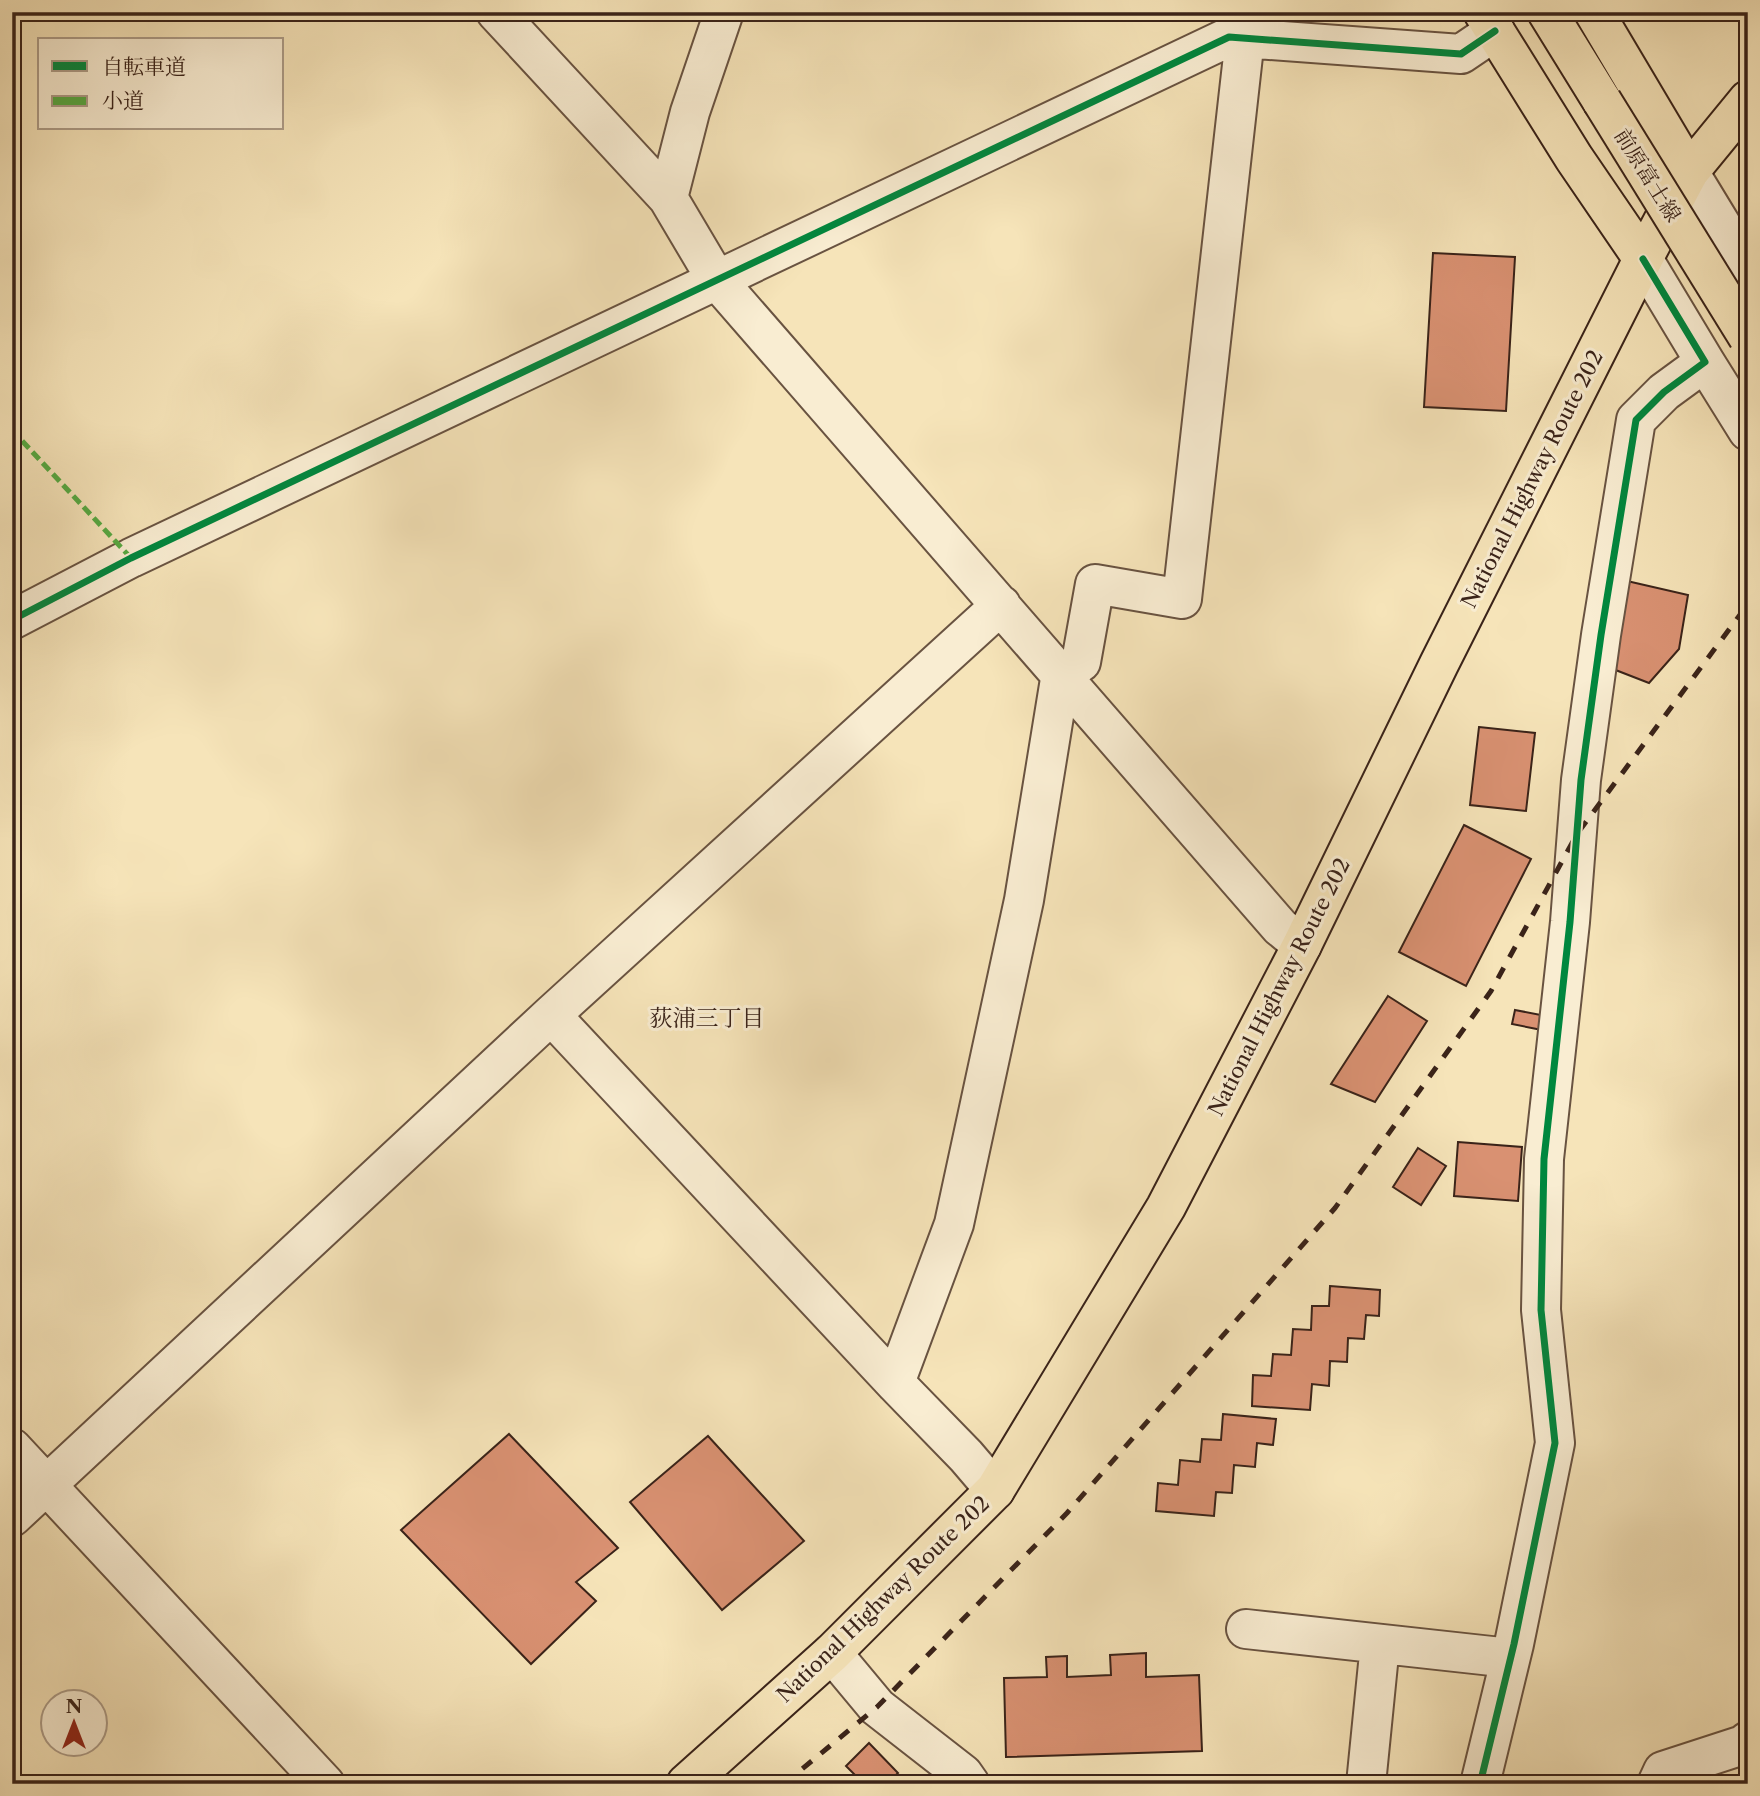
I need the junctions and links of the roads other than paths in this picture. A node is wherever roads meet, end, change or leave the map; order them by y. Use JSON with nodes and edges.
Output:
{"nodes":[{"id":1,"x":496,"y":12,"type":"edge"},
{"id":2,"x":724,"y":12,"type":"edge"},
{"id":3,"x":1547,"y":12,"type":"edge"},
{"id":4,"x":1594,"y":12,"type":"edge"},
{"id":5,"x":1489,"y":21,"type":"edge"},
{"id":6,"x":1245,"y":38,"type":"junction"},
{"id":7,"x":1748,"y":100,"type":"edge"},
{"id":8,"x":1689,"y":172,"type":"junction"},
{"id":9,"x":668,"y":198,"type":"junction"},
{"id":10,"x":1643,"y":259,"type":"junction"},
{"id":11,"x":1748,"y":269,"type":"edge"},
{"id":12,"x":716,"y":279,"type":"junction"},
{"id":13,"x":1748,"y":337,"type":"edge"},
{"id":14,"x":1704,"y":362,"type":"junction"},
{"id":15,"x":1748,"y":431,"type":"edge"},
{"id":16,"x":1001,"y":605,"type":"junction"},
{"id":17,"x":12,"y":620,"type":"edge"},
{"id":18,"x":1061,"y":673,"type":"junction"},
{"id":19,"x":1302,"y":945,"type":"junction"},
{"id":20,"x":551,"y":1015,"type":"junction"},
{"id":21,"x":895,"y":1383,"type":"junction"},
{"id":22,"x":12,"y":1448,"type":"edge"},
{"id":23,"x":47,"y":1486,"type":"junction"},
{"id":24,"x":995,"y":1490,"type":"junction"},
{"id":25,"x":12,"y":1517,"type":"edge"},
{"id":26,"x":1246,"y":1629,"type":"dead end"},
{"id":27,"x":1380,"y":1644,"type":"junction"},
{"id":28,"x":832,"y":1653,"type":"junction"},
{"id":29,"x":1510,"y":1658,"type":"junction"},
{"id":30,"x":1748,"y":1741,"type":"edge"},
{"id":31,"x":326,"y":1784,"type":"edge"},
{"id":32,"x":686,"y":1784,"type":"edge"},
{"id":33,"x":970,"y":1784,"type":"edge"},
{"id":34,"x":1366,"y":1784,"type":"edge"},
{"id":35,"x":1480,"y":1784,"type":"edge"},
{"id":36,"x":1657,"y":1784,"type":"edge"}],
"edges":[{"from":1,"to":9,"type":"street"},
{"from":2,"to":9,"type":"street"},
{"from":3,"to":13,"type":"main road","name":"前原富士線","bridge":true},
{"from":4,"to":8,"type":"main road"},
{"from":5,"to":6,"type":"street"},
{"from":5,"to":10,"type":"main road"},
{"from":6,"to":12,"type":"street"},
{"from":6,"to":18,"type":"street"},
{"from":7,"to":8,"type":"main road","name":"National Highway Route 202"},
{"from":8,"to":10,"type":"main road","name":"National Highway Route 202"},
{"from":8,"to":11,"type":"street"},
{"from":9,"to":12,"type":"street"},
{"from":10,"to":14,"type":"street"},
{"from":10,"to":19,"type":"main road","name":"National Highway Route 202"},
{"from":12,"to":16,"type":"street"},
{"from":12,"to":17,"type":"street"},
{"from":14,"to":15,"type":"street"},
{"from":14,"to":29,"type":"street"},
{"from":16,"to":18,"type":"street"},
{"from":16,"to":20,"type":"street"},
{"from":18,"to":19,"type":"street"},
{"from":18,"to":21,"type":"street"},
{"from":19,"to":24,"type":"main road","name":"National Highway Route 202"},
{"from":20,"to":21,"type":"street"},
{"from":20,"to":23,"type":"street"},
{"from":21,"to":24,"type":"street"},
{"from":22,"to":23,"type":"street"},
{"from":23,"to":25,"type":"street"},
{"from":23,"to":31,"type":"street"},
{"from":24,"to":28,"type":"main road","name":"National Highway Route 202"},
{"from":26,"to":27,"type":"street"},
{"from":27,"to":29,"type":"street"},
{"from":27,"to":34,"type":"street"},
{"from":28,"to":32,"type":"main road","name":"National Highway Route 202"},
{"from":28,"to":33,"type":"street"},
{"from":29,"to":35,"type":"street"},
{"from":30,"to":36,"type":"street"}]}
